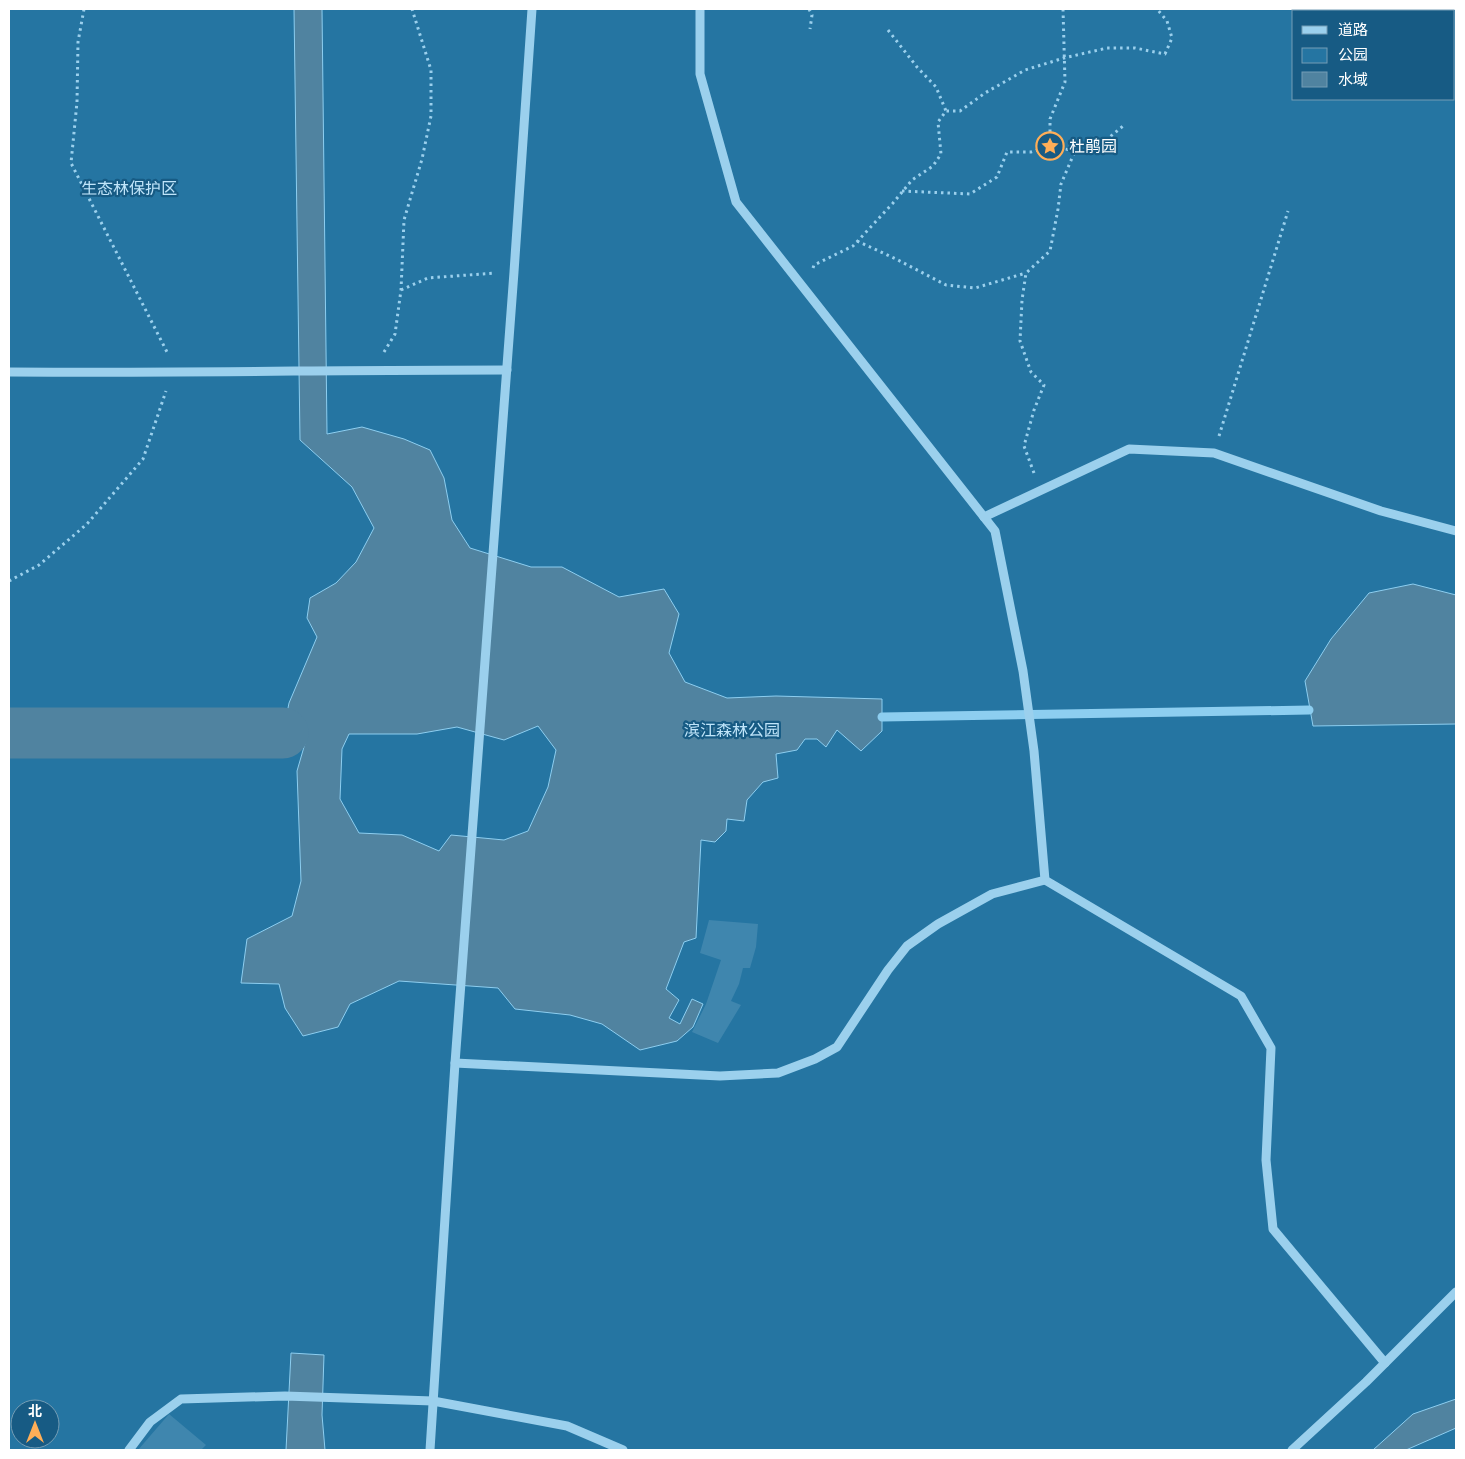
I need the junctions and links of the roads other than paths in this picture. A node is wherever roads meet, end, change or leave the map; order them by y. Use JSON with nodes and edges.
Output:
{"nodes":[{"id":1,"x":532,"y":9,"type":"edge"},
{"id":2,"x":700,"y":9,"type":"edge"},
{"id":3,"x":507,"y":370,"type":"junction"},
{"id":4,"x":9,"y":372,"type":"edge"},
{"id":5,"x":984,"y":517,"type":"junction"},
{"id":6,"x":1456,"y":531,"type":"edge"},
{"id":7,"x":1045,"y":880,"type":"junction"},
{"id":8,"x":455,"y":1063,"type":"junction"},
{"id":9,"x":1456,"y":1292,"type":"edge"},
{"id":10,"x":1385,"y":1363,"type":"junction"},
{"id":11,"x":433,"y":1401,"type":"junction"},
{"id":12,"x":128,"y":1450,"type":"edge"},
{"id":13,"x":430,"y":1450,"type":"edge"},
{"id":14,"x":622,"y":1450,"type":"edge"},
{"id":15,"x":1292,"y":1450,"type":"edge"}],
"edges":[{"from":1,"to":3,"type":"lane"},
{"from":2,"to":5,"type":"lane"},
{"from":3,"to":4,"type":"lane"},
{"from":3,"to":8,"type":"lane"},
{"from":5,"to":6,"type":"lane"},
{"from":5,"to":7,"type":"lane"},
{"from":7,"to":8,"type":"lane"},
{"from":7,"to":10,"type":"lane"},
{"from":8,"to":11,"type":"lane"},
{"from":9,"to":10,"type":"lane"},
{"from":10,"to":15,"type":"lane"},
{"from":11,"to":12,"type":"lane"},
{"from":11,"to":13,"type":"lane"},
{"from":11,"to":14,"type":"lane"}]}
